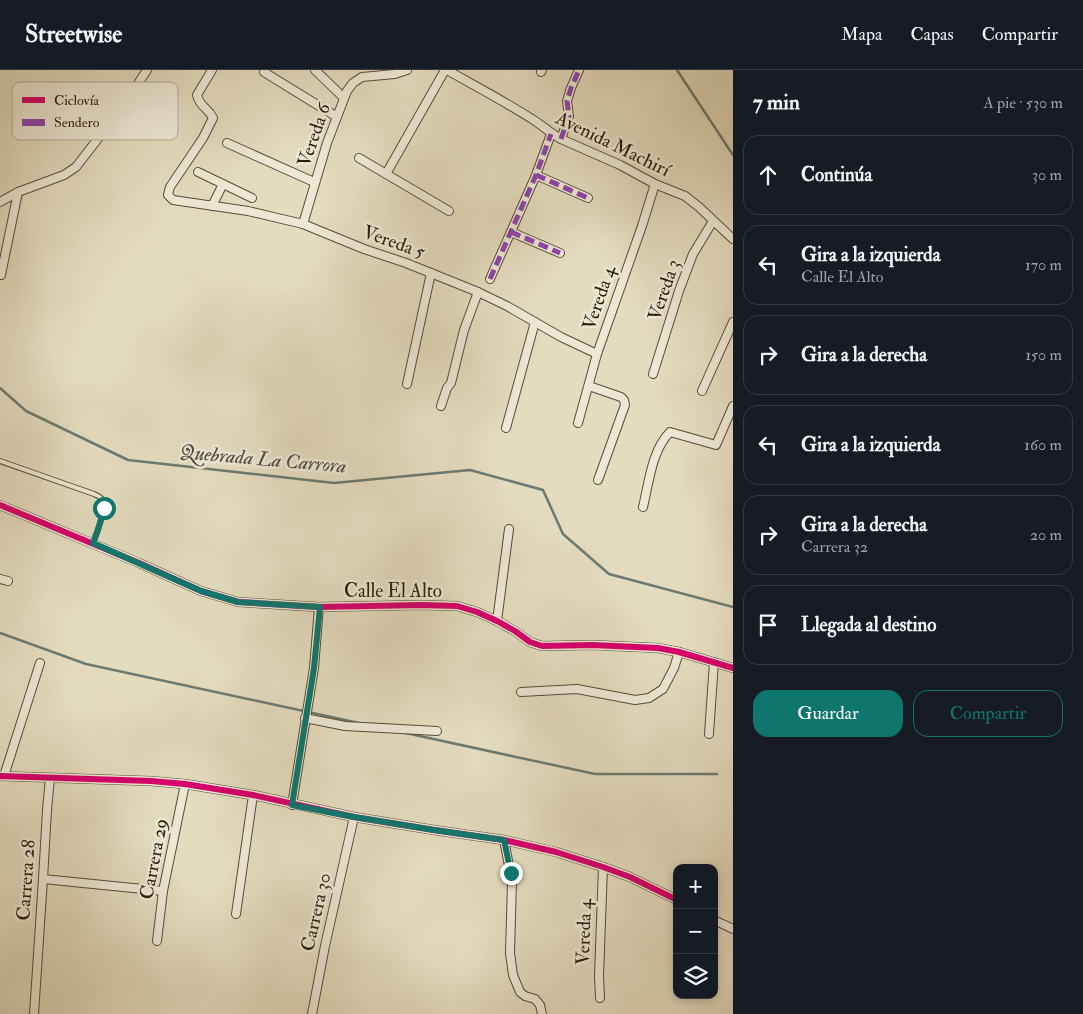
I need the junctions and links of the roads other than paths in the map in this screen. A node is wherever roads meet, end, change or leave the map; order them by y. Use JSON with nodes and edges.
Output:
{"nodes":[{"id":1,"x":147,"y":70,"type":"edge"},
{"id":2,"x":212,"y":70,"type":"edge"},
{"id":3,"x":315,"y":70,"type":"edge"},
{"id":4,"x":407,"y":70,"type":"edge"},
{"id":5,"x":446,"y":70,"type":"edge"},
{"id":6,"x":579,"y":70,"type":"edge"},
{"id":7,"x":264,"y":72,"type":"dead end"},
{"id":8,"x":458,"y":73,"type":"edge"},
{"id":9,"x":139,"y":82,"type":"edge"},
{"id":10,"x":344,"y":98,"type":"junction"},
{"id":11,"x":337,"y":117,"type":"junction"},
{"id":12,"x":551,"y":134,"type":"junction"},
{"id":13,"x":560,"y":139,"type":"junction"},
{"id":14,"x":97,"y":140,"type":"edge"},
{"id":15,"x":227,"y":143,"type":"dead end"},
{"id":16,"x":359,"y":158,"type":"dead end"},
{"id":17,"x":198,"y":172,"type":"dead end"},
{"id":18,"x":386,"y":174,"type":"junction"},
{"id":19,"x":536,"y":175,"type":"junction"},
{"id":20,"x":314,"y":182,"type":"junction"},
{"id":21,"x":223,"y":184,"type":"junction"},
{"id":22,"x":655,"y":184,"type":"junction"},
{"id":23,"x":18,"y":192,"type":"junction"},
{"id":24,"x":252,"y":198,"type":"dead end"},
{"id":25,"x":588,"y":198,"type":"dead end"},
{"id":26,"x":0,"y":202,"type":"edge"},
{"id":27,"x":212,"y":206,"type":"junction"},
{"id":28,"x":449,"y":211,"type":"dead end"},
{"id":29,"x":714,"y":221,"type":"junction"},
{"id":30,"x":303,"y":224,"type":"junction"},
{"id":31,"x":511,"y":232,"type":"junction"},
{"id":32,"x":733,"y":239,"type":"edge"},
{"id":33,"x":560,"y":253,"type":"dead end"},
{"id":34,"x":431,"y":274,"type":"junction"},
{"id":35,"x":1,"y":275,"type":"edge"},
{"id":36,"x":490,"y":279,"type":"dead end"},
{"id":37,"x":478,"y":292,"type":"junction"},
{"id":38,"x":535,"y":322,"type":"junction"},
{"id":39,"x":733,"y":322,"type":"edge"},
{"id":40,"x":597,"y":354,"type":"junction"},
{"id":41,"x":653,"y":374,"type":"dead end"},
{"id":42,"x":407,"y":384,"type":"dead end"},
{"id":43,"x":589,"y":386,"type":"junction"},
{"id":44,"x":702,"y":391,"type":"dead end"},
{"id":45,"x":441,"y":406,"type":"dead end"},
{"id":46,"x":733,"y":406,"type":"edge"},
{"id":47,"x":578,"y":423,"type":"dead end"},
{"id":48,"x":506,"y":428,"type":"dead end"},
{"id":49,"x":0,"y":461,"type":"edge"},
{"id":50,"x":598,"y":480,"type":"dead end"},
{"id":51,"x":0,"y":505,"type":"edge"},
{"id":52,"x":643,"y":507,"type":"dead end"},
{"id":53,"x":509,"y":529,"type":"dead end"},
{"id":54,"x":93,"y":543,"type":"junction"},
{"id":55,"x":320,"y":607,"type":"junction"},
{"id":56,"x":497,"y":621,"type":"junction"},
{"id":57,"x":679,"y":652,"type":"junction"},
{"id":58,"x":40,"y":662,"type":"dead end"},
{"id":59,"x":714,"y":662,"type":"junction"},
{"id":60,"x":733,"y":668,"type":"edge"},
{"id":61,"x":521,"y":692,"type":"dead end"},
{"id":62,"x":305,"y":718,"type":"junction"},
{"id":63,"x":437,"y":730,"type":"dead end"},
{"id":64,"x":709,"y":734,"type":"dead end"},
{"id":65,"x":2,"y":776,"type":"edge"},
{"id":66,"x":50,"y":778,"type":"junction"},
{"id":67,"x":185,"y":784,"type":"junction"},
{"id":68,"x":253,"y":795,"type":"junction"},
{"id":69,"x":292,"y":805,"type":"junction"},
{"id":70,"x":354,"y":817,"type":"junction"},
{"id":71,"x":504,"y":840,"type":"junction"},
{"id":72,"x":603,"y":867,"type":"junction"},
{"id":73,"x":43,"y":879,"type":"junction"},
{"id":74,"x":164,"y":891,"type":"junction"},
{"id":75,"x":673,"y":898,"type":"edge"},
{"id":76,"x":236,"y":914,"type":"dead end"},
{"id":77,"x":718,"y":922,"type":"edge"},
{"id":78,"x":733,"y":929,"type":"edge"},
{"id":79,"x":156,"y":941,"type":"dead end"},
{"id":80,"x":600,"y":998,"type":"dead end"},
{"id":81,"x":34,"y":1014,"type":"edge"},
{"id":82,"x":312,"y":1014,"type":"edge"},
{"id":83,"x":542,"y":1014,"type":"edge"}],
"edges":[{"from":1,"to":9,"type":"street"},
{"from":2,"to":27,"type":"street","name":"Vereda 5"},
{"from":3,"to":10,"type":"street"},
{"from":4,"to":10,"type":"street","name":"Vereda 6"},
{"from":5,"to":8,"type":"street","name":"Avenida Machirí"},
{"from":5,"to":18,"type":"street"},
{"from":6,"to":13,"type":"street"},
{"from":7,"to":11,"type":"street"},
{"from":8,"to":12,"type":"street","name":"Avenida Machirí"},
{"from":10,"to":11,"type":"street","name":"Vereda 6"},
{"from":11,"to":20,"type":"street","name":"Vereda 6"},
{"from":12,"to":13,"type":"street","name":"Avenida Machirí"},
{"from":12,"to":19,"type":"street"},
{"from":13,"to":22,"type":"street","name":"Avenida Machirí"},
{"from":14,"to":23,"type":"street"},
{"from":15,"to":20,"type":"street"},
{"from":16,"to":18,"type":"street"},
{"from":17,"to":21,"type":"street"},
{"from":18,"to":28,"type":"street"},
{"from":19,"to":25,"type":"street"},
{"from":19,"to":31,"type":"street"},
{"from":20,"to":30,"type":"street","name":"Vereda 6"},
{"from":21,"to":24,"type":"street"},
{"from":21,"to":27,"type":"street"},
{"from":22,"to":29,"type":"street","name":"Avenida Machirí"},
{"from":22,"to":40,"type":"street","name":"Vereda 4"},
{"from":23,"to":26,"type":"street"},
{"from":23,"to":35,"type":"street"},
{"from":27,"to":30,"type":"street","name":"Vereda 5"},
{"from":29,"to":32,"type":"street","name":"Avenida Machirí"},
{"from":29,"to":41,"type":"street","name":"Vereda 3"},
{"from":30,"to":34,"type":"street","name":"Vereda 5"},
{"from":31,"to":33,"type":"street"},
{"from":31,"to":36,"type":"street"},
{"from":34,"to":37,"type":"street","name":"Vereda 5"},
{"from":34,"to":42,"type":"street"},
{"from":37,"to":38,"type":"street","name":"Vereda 5"},
{"from":37,"to":45,"type":"street"},
{"from":38,"to":40,"type":"street","name":"Vereda 5"},
{"from":38,"to":48,"type":"street"},
{"from":39,"to":44,"type":"street"},
{"from":40,"to":43,"type":"street","name":"Vereda 4"},
{"from":43,"to":47,"type":"street","name":"Vereda 4"},
{"from":43,"to":50,"type":"street"},
{"from":46,"to":52,"type":"street"},
{"from":49,"to":54,"type":"lane"},
{"from":51,"to":54,"type":"street","name":"Calle El Alto"},
{"from":53,"to":56,"type":"street"},
{"from":54,"to":55,"type":"street","name":"Calle El Alto"},
{"from":55,"to":56,"type":"street","name":"Calle El Alto"},
{"from":55,"to":62,"type":"street"},
{"from":56,"to":57,"type":"street","name":"Calle El Alto"},
{"from":57,"to":59,"type":"street","name":"Calle El Alto"},
{"from":57,"to":61,"type":"street"},
{"from":58,"to":65,"type":"street"},
{"from":59,"to":60,"type":"street","name":"Calle El Alto"},
{"from":59,"to":64,"type":"street"},
{"from":62,"to":63,"type":"street"},
{"from":62,"to":69,"type":"street"},
{"from":65,"to":66,"type":"street"},
{"from":66,"to":67,"type":"street"},
{"from":66,"to":73,"type":"street","name":"Carrera 28"},
{"from":67,"to":68,"type":"street"},
{"from":67,"to":74,"type":"street","name":"Carrera 29"},
{"from":68,"to":69,"type":"street"},
{"from":68,"to":76,"type":"street"},
{"from":69,"to":70,"type":"street"},
{"from":70,"to":71,"type":"street"},
{"from":70,"to":82,"type":"street","name":"Carrera 30"},
{"from":71,"to":72,"type":"street"},
{"from":71,"to":83,"type":"street"},
{"from":72,"to":75,"type":"street"},
{"from":72,"to":80,"type":"street","name":"Vereda 4"},
{"from":73,"to":74,"type":"street"},
{"from":73,"to":81,"type":"street","name":"Carrera 28"},
{"from":74,"to":79,"type":"street","name":"Carrera 29"},
{"from":77,"to":78,"type":"street"}]}
